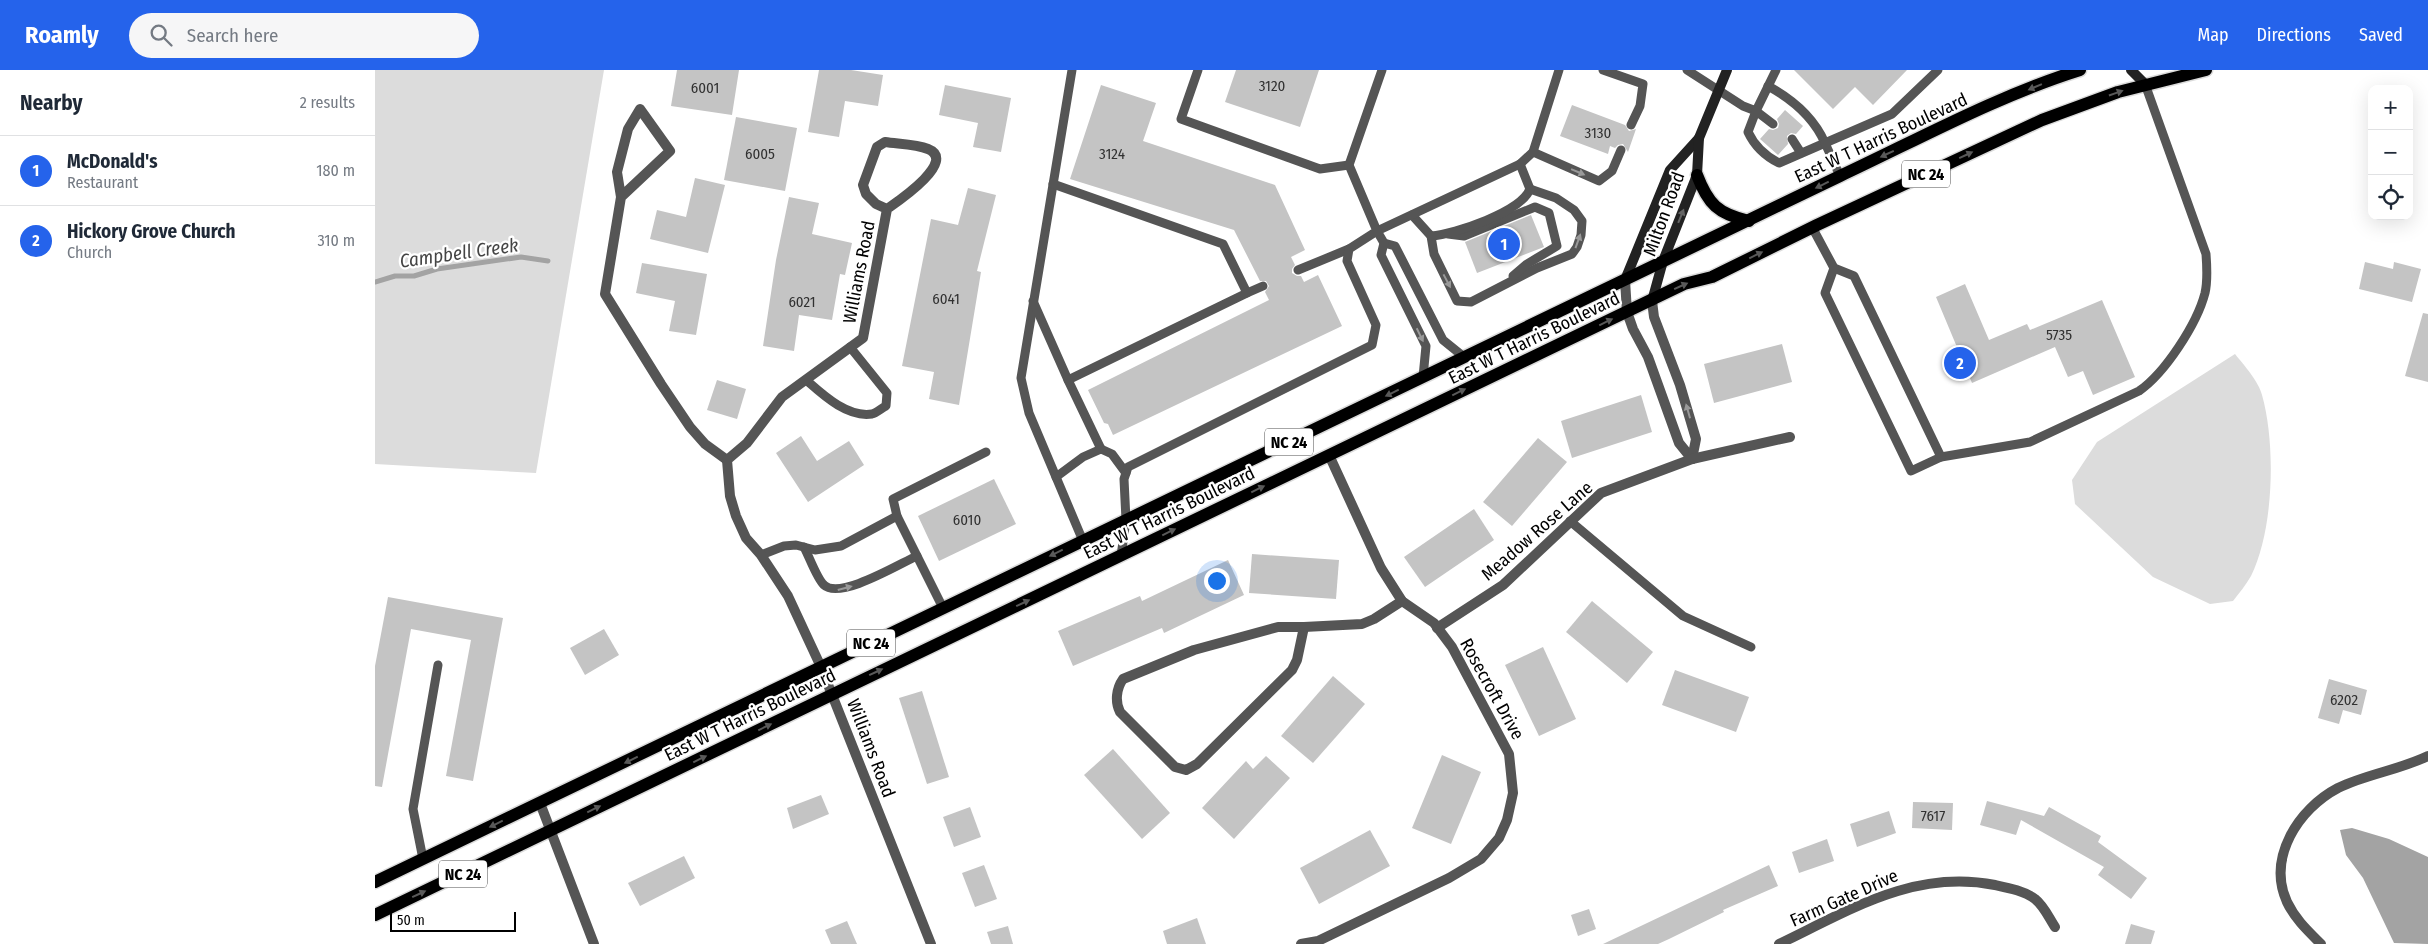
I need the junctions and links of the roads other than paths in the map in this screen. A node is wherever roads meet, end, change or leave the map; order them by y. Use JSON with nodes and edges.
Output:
{"nodes":[{"id":1,"x":1072,"y":70,"type":"edge"},
{"id":2,"x":1198,"y":70,"type":"edge"},
{"id":3,"x":1382,"y":70,"type":"edge"},
{"id":4,"x":1559,"y":70,"type":"edge"},
{"id":5,"x":1603,"y":70,"type":"edge"},
{"id":6,"x":1687,"y":70,"type":"edge"},
{"id":7,"x":1727,"y":70,"type":"edge"},
{"id":8,"x":1776,"y":70,"type":"edge"},
{"id":9,"x":1938,"y":70,"type":"edge"},
{"id":10,"x":2080,"y":70,"type":"edge"},
{"id":11,"x":2131,"y":70,"type":"edge"},
{"id":12,"x":2206,"y":70,"type":"edge"},
{"id":13,"x":2059,"y":74,"type":"edge"},
{"id":14,"x":2145,"y":84,"type":"junction"},
{"id":15,"x":1768,"y":86,"type":"junction"},
{"id":16,"x":1719,"y":89,"type":"junction"},
{"id":17,"x":1756,"y":111,"type":"junction"},
{"id":18,"x":1773,"y":124,"type":"dead end"},
{"id":19,"x":1631,"y":125,"type":"dead end"},
{"id":20,"x":1699,"y":138,"type":"junction"},
{"id":21,"x":1792,"y":139,"type":"dead end"},
{"id":22,"x":1825,"y":143,"type":"junction"},
{"id":23,"x":1621,"y":150,"type":"dead end"},
{"id":24,"x":1533,"y":152,"type":"junction"},
{"id":25,"x":1801,"y":153,"type":"junction"},
{"id":26,"x":1520,"y":164,"type":"junction"},
{"id":27,"x":1349,"y":165,"type":"junction"},
{"id":28,"x":1697,"y":175,"type":"junction"},
{"id":29,"x":1840,"y":176,"type":"junction"},
{"id":30,"x":1053,"y":184,"type":"junction"},
{"id":31,"x":1530,"y":189,"type":"junction"},
{"id":32,"x":621,"y":197,"type":"junction"},
{"id":33,"x":887,"y":209,"type":"junction"},
{"id":34,"x":1412,"y":215,"type":"junction"},
{"id":35,"x":1749,"y":221,"type":"junction"},
{"id":36,"x":1812,"y":227,"type":"junction"},
{"id":37,"x":1377,"y":232,"type":"junction"},
{"id":38,"x":1448,"y":234,"type":"junction"},
{"id":39,"x":1431,"y":236,"type":"junction"},
{"id":40,"x":1384,"y":243,"type":"junction"},
{"id":41,"x":1349,"y":249,"type":"junction"},
{"id":42,"x":1663,"y":262,"type":"junction"},
{"id":43,"x":1834,"y":268,"type":"junction"},
{"id":44,"x":1298,"y":270,"type":"dead end"},
{"id":45,"x":1625,"y":280,"type":"junction"},
{"id":46,"x":1503,"y":285,"type":"junction"},
{"id":47,"x":1263,"y":286,"type":"dead end"},
{"id":48,"x":1247,"y":293,"type":"junction"},
{"id":49,"x":1033,"y":301,"type":"junction"},
{"id":50,"x":1652,"y":301,"type":"junction"},
{"id":51,"x":1627,"y":312,"type":"junction"},
{"id":52,"x":850,"y":347,"type":"junction"},
{"id":53,"x":1464,"y":357,"type":"junction"},
{"id":54,"x":1423,"y":377,"type":"junction"},
{"id":55,"x":806,"y":380,"type":"junction"},
{"id":56,"x":1068,"y":380,"type":"junction"},
{"id":57,"x":1790,"y":436,"type":"dead end"},
{"id":58,"x":1101,"y":450,"type":"junction"},
{"id":59,"x":986,"y":452,"type":"dead end"},
{"id":60,"x":1329,"y":455,"type":"junction"},
{"id":61,"x":1941,"y":457,"type":"junction"},
{"id":62,"x":1692,"y":458,"type":"junction"},
{"id":63,"x":727,"y":460,"type":"junction"},
{"id":64,"x":1126,"y":473,"type":"junction"},
{"id":65,"x":1056,"y":477,"type":"junction"},
{"id":66,"x":897,"y":516,"type":"junction"},
{"id":67,"x":1126,"y":520,"type":"junction"},
{"id":68,"x":1570,"y":521,"type":"junction"},
{"id":69,"x":1083,"y":540,"type":"junction"},
{"id":70,"x":804,"y":547,"type":"junction"},
{"id":71,"x":761,"y":555,"type":"junction"},
{"id":72,"x":917,"y":556,"type":"junction"},
{"id":73,"x":1121,"y":556,"type":"junction"},
{"id":74,"x":1402,"y":601,"type":"junction"},
{"id":75,"x":943,"y":608,"type":"junction"},
{"id":76,"x":1304,"y":627,"type":"junction"},
{"id":77,"x":1437,"y":628,"type":"junction"},
{"id":78,"x":1751,"y":647,"type":"dead end"},
{"id":79,"x":438,"y":665,"type":"dead end"},
{"id":80,"x":821,"y":667,"type":"junction"},
{"id":81,"x":832,"y":694,"type":"junction"},
{"id":82,"x":2428,"y":756,"type":"edge"},
{"id":83,"x":540,"y":803,"type":"junction"},
{"id":84,"x":550,"y":830,"type":"junction"},
{"id":85,"x":423,"y":859,"type":"junction"},
{"id":86,"x":375,"y":882,"type":"edge"},
{"id":87,"x":375,"y":915,"type":"edge"},
{"id":88,"x":2055,"y":927,"type":"dead end"},
{"id":89,"x":594,"y":944,"type":"edge"},
{"id":90,"x":931,"y":944,"type":"edge"},
{"id":91,"x":1301,"y":944,"type":"edge"},
{"id":92,"x":1779,"y":944,"type":"edge"},
{"id":93,"x":2321,"y":944,"type":"edge"}],
"edges":[{"from":1,"to":30,"type":"lane"},
{"from":2,"to":27,"type":"lane"},
{"from":3,"to":27,"type":"lane"},
{"from":4,"to":24,"type":"lane"},
{"from":5,"to":19,"type":"lane"},
{"from":6,"to":16,"type":"lane"},
{"from":7,"to":16,"type":"street","name":"Milton Road"},
{"from":8,"to":15,"type":"lane"},
{"from":9,"to":22,"type":"lane"},
{"from":10,"to":13,"type":"main road","name":"East W T Harris Boulevard","number":"NC 24"},
{"from":11,"to":14,"type":"street"},
{"from":12,"to":14,"type":"main road","name":"East W T Harris Boulevard","number":"NC 24"},
{"from":13,"to":29,"type":"main road","name":"East W T Harris Boulevard","number":"NC 24","one_way":true},
{"from":36,"to":14,"type":"main road","name":"East W T Harris Boulevard","number":"NC 24","one_way":true},
{"from":14,"to":61,"type":"lane"},
{"from":15,"to":17,"type":"lane"},
{"from":15,"to":22,"type":"lane"},
{"from":16,"to":17,"type":"lane"},
{"from":16,"to":20,"type":"street","name":"Milton Road"},
{"from":17,"to":18,"type":"lane"},
{"from":17,"to":25,"type":"lane"},
{"from":20,"to":28,"type":"street","name":"Milton Road"},
{"from":20,"to":45,"type":"street","name":"Milton Road"},
{"from":21,"to":25,"type":"lane"},
{"from":22,"to":25,"type":"lane"},
{"from":22,"to":29,"type":"lane"},
{"from":24,"to":23,"type":"lane","one_way":true},
{"from":24,"to":26,"type":"lane"},
{"from":26,"to":31,"type":"lane"},
{"from":26,"to":34,"type":"lane"},
{"from":27,"to":37,"type":"lane"},
{"from":28,"to":35,"type":"main road"},
{"from":42,"to":28,"type":"street","name":"Milton Road","one_way":true},
{"from":29,"to":35,"type":"main road","name":"East W T Harris Boulevard","number":"NC 24","one_way":true},
{"from":30,"to":48,"type":"lane"},
{"from":30,"to":49,"type":"lane"},
{"from":31,"to":38,"type":"lane"},
{"from":46,"to":31,"type":"lane","one_way":true},
{"from":32,"to":32,"type":"street"},
{"from":32,"to":63,"type":"street"},
{"from":33,"to":33,"type":"street","name":"Williams Road"},
{"from":33,"to":52,"type":"street","name":"Williams Road"},
{"from":34,"to":37,"type":"lane"},
{"from":34,"to":39,"type":"lane"},
{"from":35,"to":42,"type":"main road","name":"East W T Harris Boulevard","number":"NC 24"},
{"from":36,"to":43,"type":"lane"},
{"from":50,"to":36,"type":"main road","name":"East W T Harris Boulevard","number":"NC 24","one_way":true},
{"from":37,"to":40,"type":"lane"},
{"from":37,"to":41,"type":"lane"},
{"from":38,"to":39,"type":"lane"},
{"from":38,"to":46,"type":"lane"},
{"from":39,"to":46,"type":"lane","one_way":true},
{"from":40,"to":53,"type":"lane"},
{"from":40,"to":54,"type":"lane","one_way":true},
{"from":41,"to":44,"type":"lane"},
{"from":41,"to":64,"type":"lane"},
{"from":42,"to":45,"type":"main road","name":"East W T Harris Boulevard","number":"NC 24"},
{"from":42,"to":50,"type":"street","name":"Milton Road"},
{"from":43,"to":61,"type":"lane"},
{"from":43,"to":61,"type":"lane"},
{"from":45,"to":51,"type":"street"},
{"from":45,"to":53,"type":"main road","name":"East W T Harris Boulevard","number":"NC 24"},
{"from":47,"to":48,"type":"lane"},
{"from":48,"to":56,"type":"lane"},
{"from":49,"to":56,"type":"lane"},
{"from":49,"to":65,"type":"lane"},
{"from":50,"to":51,"type":"main road","name":"East W T Harris Boulevard","number":"NC 24"},
{"from":62,"to":50,"type":"street","one_way":true},
{"from":60,"to":51,"type":"main road","name":"East W T Harris Boulevard","number":"NC 24","one_way":true},
{"from":51,"to":62,"type":"street"},
{"from":52,"to":55,"type":"street","name":"Williams Road"},
{"from":52,"to":55,"type":"lane"},
{"from":53,"to":54,"type":"main road","name":"East W T Harris Boulevard","number":"NC 24"},
{"from":54,"to":67,"type":"main road","name":"East W T Harris Boulevard","number":"NC 24","one_way":true},
{"from":55,"to":63,"type":"street","name":"Williams Road"},
{"from":56,"to":58,"type":"lane"},
{"from":57,"to":62,"type":"street","name":"Meadow Rose Lane"},
{"from":58,"to":64,"type":"lane"},
{"from":58,"to":65,"type":"lane"},
{"from":59,"to":66,"type":"lane"},
{"from":73,"to":60,"type":"main road","name":"East W T Harris Boulevard","number":"NC 24","one_way":true},
{"from":60,"to":74,"type":"street","name":"Rosecroft Drive"},
{"from":62,"to":68,"type":"street","name":"Meadow Rose Lane"},
{"from":63,"to":71,"type":"street","name":"Williams Road"},
{"from":64,"to":67,"type":"lane"},
{"from":65,"to":69,"type":"lane"},
{"from":66,"to":70,"type":"lane"},
{"from":66,"to":72,"type":"lane"},
{"from":67,"to":69,"type":"main road","name":"East W T Harris Boulevard","number":"NC 24"},
{"from":67,"to":73,"type":"lane"},
{"from":68,"to":77,"type":"street","name":"Meadow Rose Lane"},
{"from":68,"to":78,"type":"lane"},
{"from":69,"to":75,"type":"main road","name":"East W T Harris Boulevard","number":"NC 24","one_way":true},
{"from":70,"to":71,"type":"lane"},
{"from":70,"to":72,"type":"lane","one_way":true},
{"from":71,"to":80,"type":"street","name":"Williams Road"},
{"from":72,"to":75,"type":"lane"},
{"from":81,"to":73,"type":"main road","name":"East W T Harris Boulevard","number":"NC 24","one_way":true},
{"from":74,"to":76,"type":"street"},
{"from":74,"to":77,"type":"street","name":"Rosecroft Drive"},
{"from":75,"to":80,"type":"main road","name":"East W T Harris Boulevard","number":"NC 24"},
{"from":76,"to":76,"type":"street"},
{"from":77,"to":91,"type":"street","name":"Rosecroft Drive"},
{"from":79,"to":85,"type":"lane"},
{"from":80,"to":81,"type":"street","name":"Williams Road"},
{"from":80,"to":83,"type":"main road","name":"East W T Harris Boulevard","number":"NC 24","one_way":true},
{"from":84,"to":81,"type":"main road","name":"East W T Harris Boulevard","number":"NC 24","one_way":true},
{"from":81,"to":90,"type":"street","name":"Williams Road"},
{"from":82,"to":93,"type":"street"},
{"from":83,"to":84,"type":"street"},
{"from":83,"to":85,"type":"main road","name":"East W T Harris Boulevard","number":"NC 24","one_way":true},
{"from":87,"to":84,"type":"main road","name":"East W T Harris Boulevard","number":"NC 24","one_way":true},
{"from":84,"to":89,"type":"street"},
{"from":85,"to":86,"type":"main road","name":"East W T Harris Boulevard","number":"NC 24"},
{"from":88,"to":92,"type":"street","name":"Farm Gate Drive"}]}
